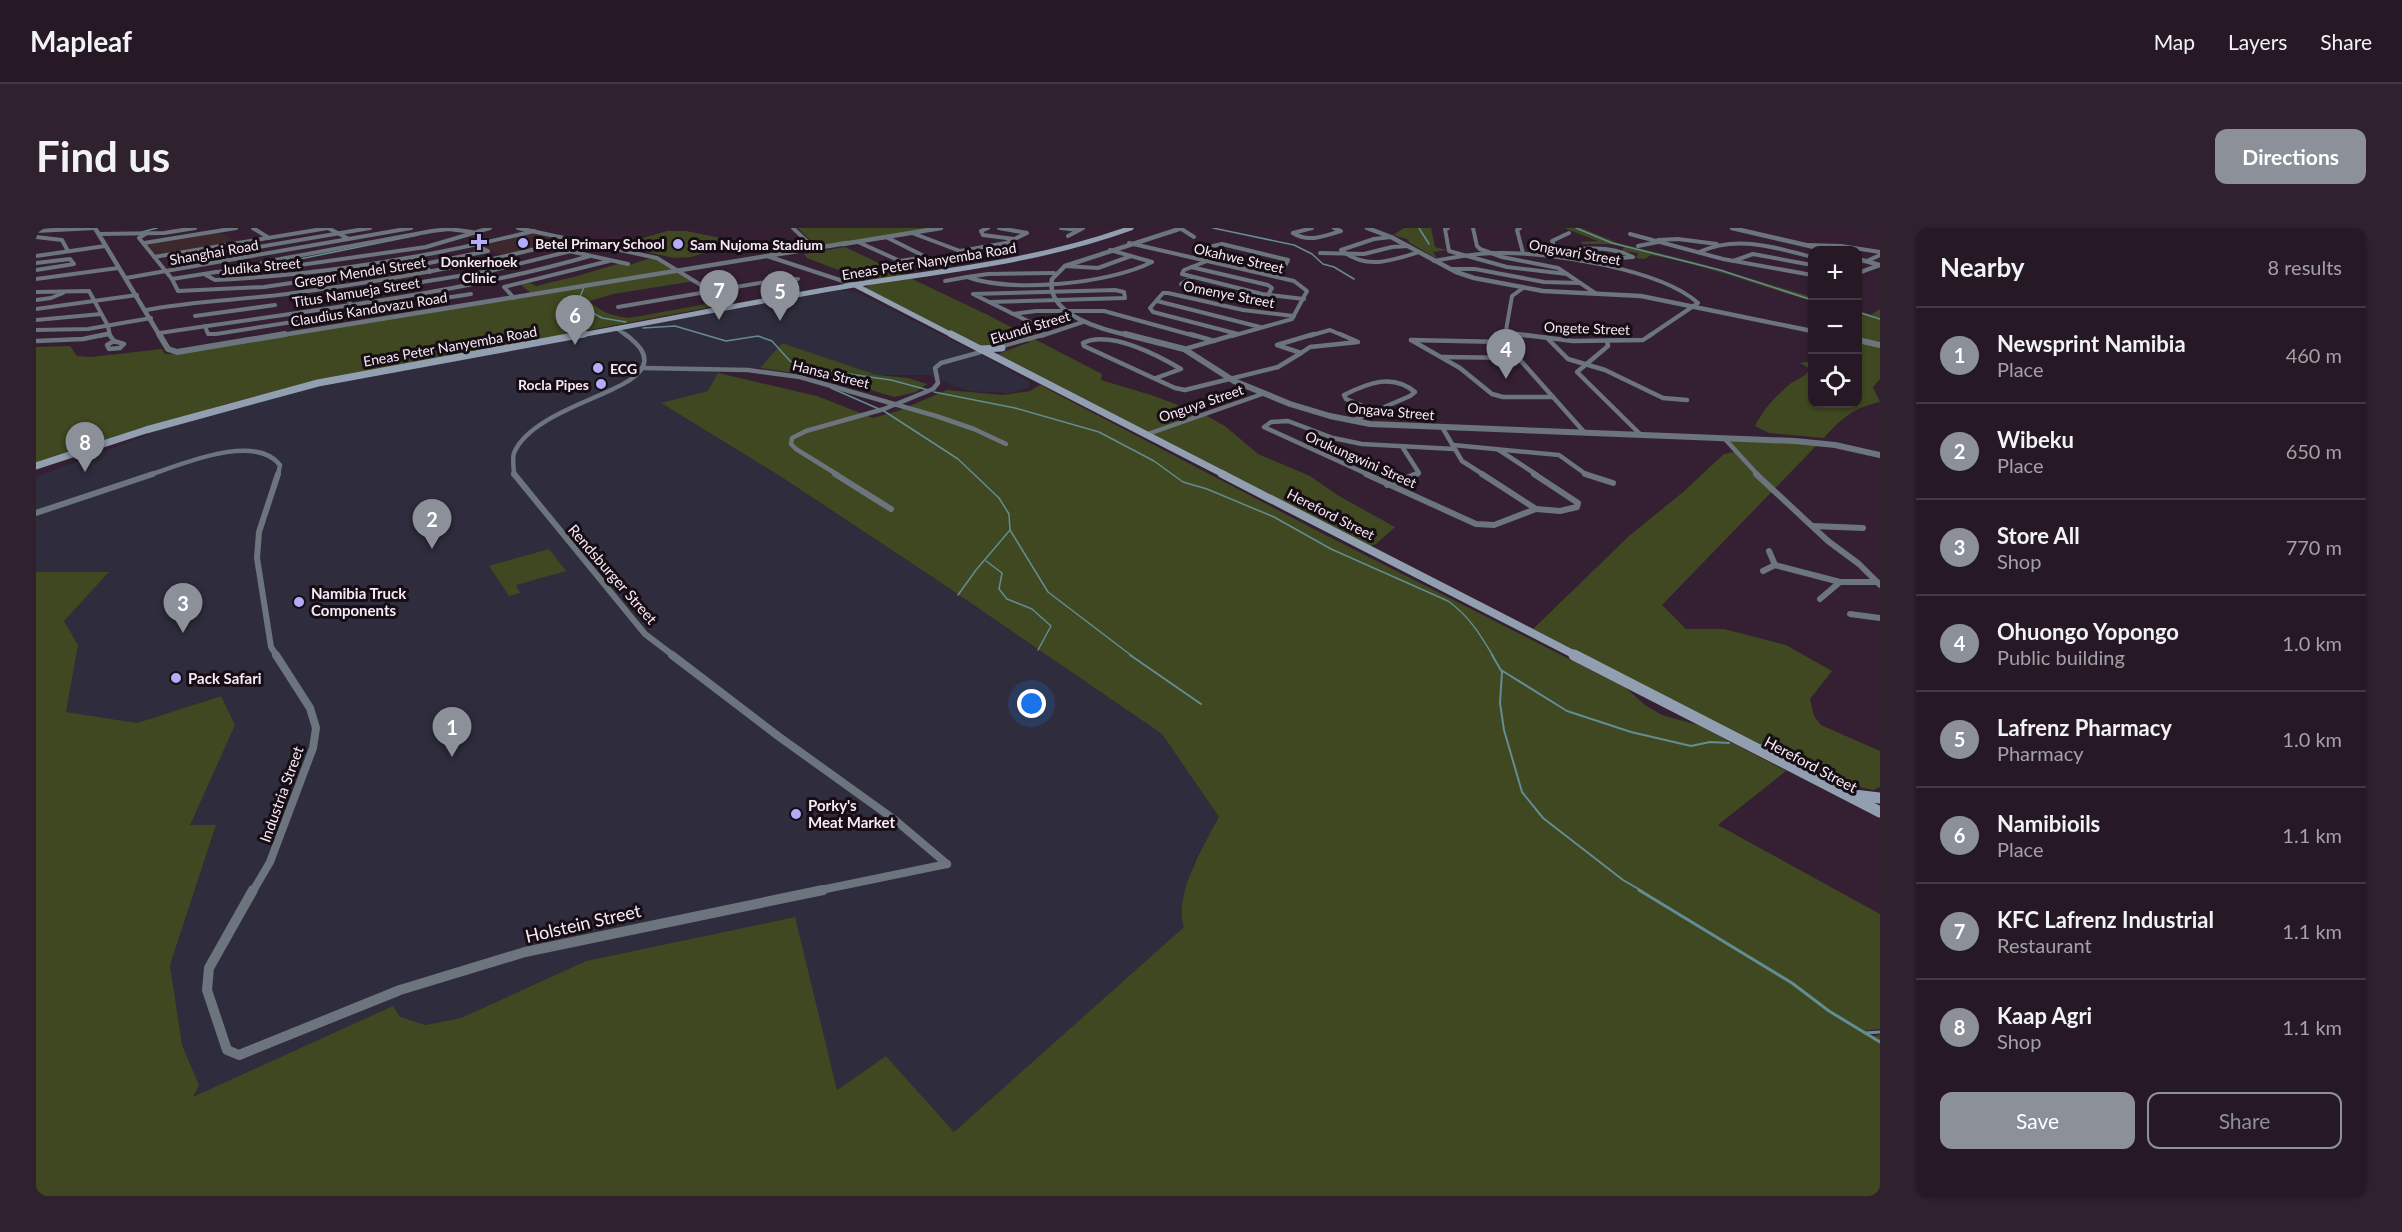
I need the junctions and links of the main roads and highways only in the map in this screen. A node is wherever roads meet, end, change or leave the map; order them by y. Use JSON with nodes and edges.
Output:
{"nodes":[{"id":1,"x":1131,"y":228,"type":"edge"},
{"id":2,"x":855,"y":285,"type":"junction"},
{"id":3,"x":980,"y":350,"type":"junction"},
{"id":4,"x":998,"y":360,"type":"junction"},
{"id":5,"x":165,"y":425,"type":"junction"},
{"id":6,"x":36,"y":466,"type":"edge"},
{"id":7,"x":36,"y":473,"type":"edge"},
{"id":8,"x":1728,"y":735,"type":"junction"},
{"id":9,"x":1831,"y":787,"type":"junction"},
{"id":10,"x":1880,"y":798,"type":"edge"},
{"id":11,"x":1880,"y":812,"type":"edge"},
{"id":12,"x":1880,"y":818,"type":"edge"}],
"edges":[{"from":1,"to":2,"type":"main road","name":"Eneas Peter Nanyemba Road"},
{"from":2,"to":3,"type":"main road","name":"Hereford Street"},
{"from":2,"to":5,"type":"main road","name":"Eneas Peter Nanyemba Road"},
{"from":3,"to":4,"type":"main road","name":"Hereford Street"},
{"from":3,"to":4,"type":"main road"},
{"from":4,"to":8,"type":"main road","name":"Hereford Street"},
{"from":5,"to":6,"type":"main road","name":"Eneas Peter Nanyemba Road"},
{"from":5,"to":7,"type":"main road","name":"Eneas Peter Nanyemba Road"},
{"from":8,"to":9,"type":"main road","name":"Hereford Street"},
{"from":8,"to":12,"type":"main road","name":"Hereford Street"},
{"from":9,"to":10,"type":"main road"},
{"from":9,"to":11,"type":"main road","name":"Hereford Street"}]}
